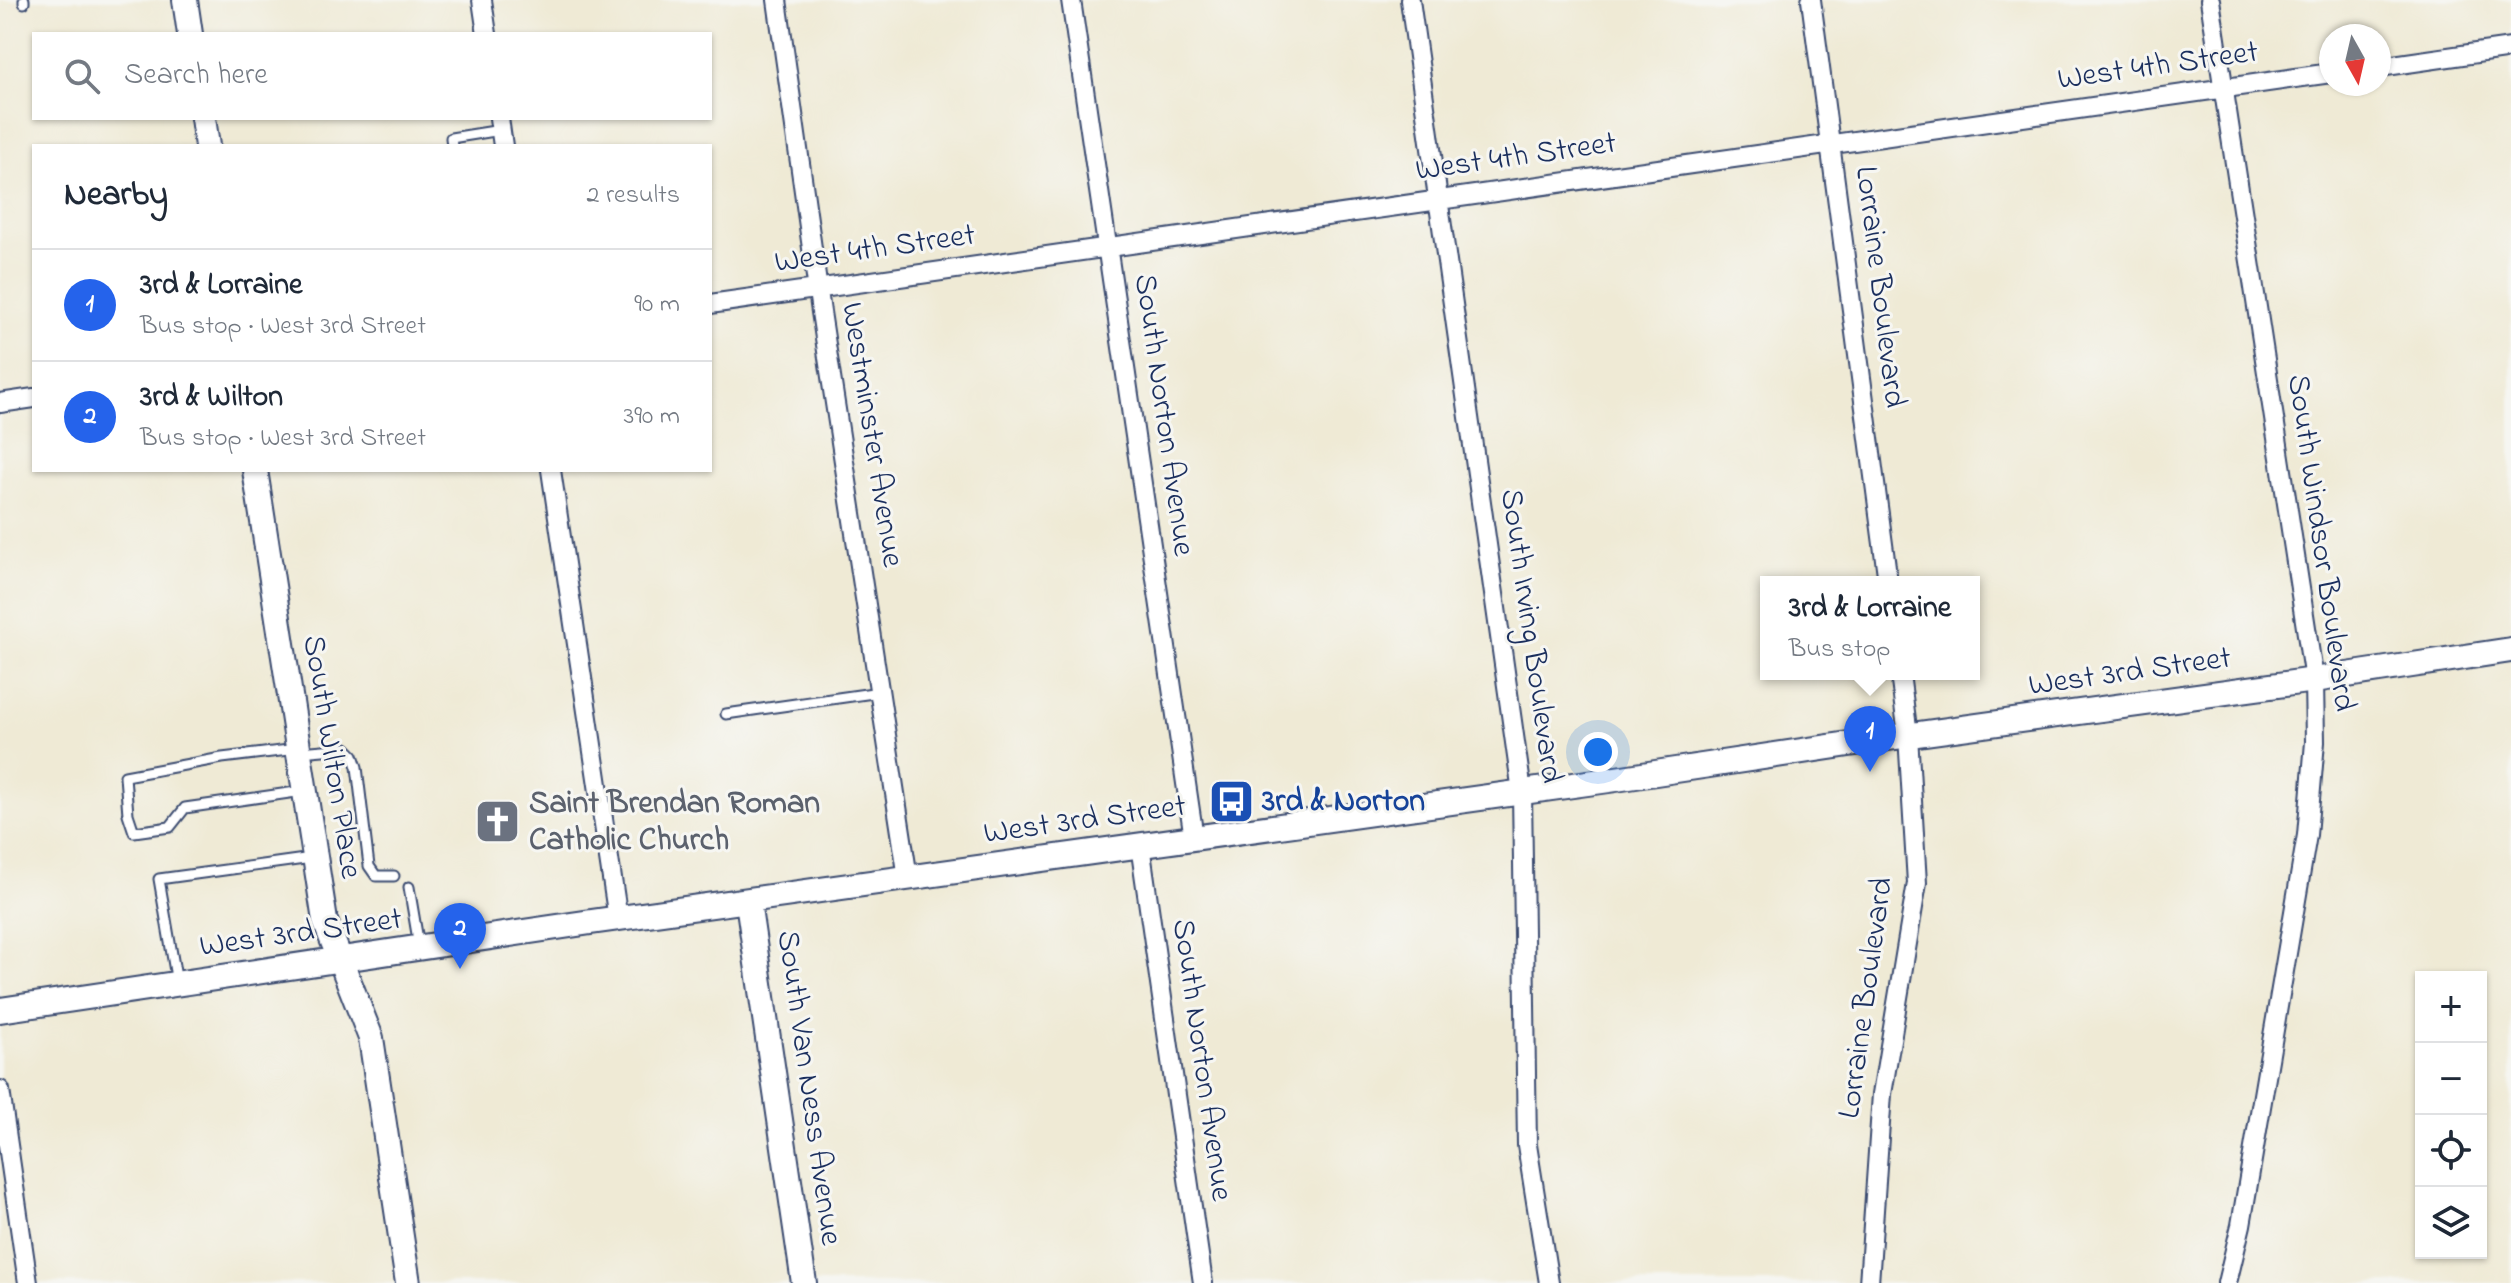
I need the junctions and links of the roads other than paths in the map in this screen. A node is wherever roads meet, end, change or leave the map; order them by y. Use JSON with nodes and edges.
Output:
{"nodes":[{"id":1,"x":185,"y":0,"type":"edge"},
{"id":2,"x":482,"y":0,"type":"edge"},
{"id":3,"x":777,"y":0,"type":"edge"},
{"id":4,"x":1071,"y":0,"type":"edge"},
{"id":5,"x":1410,"y":0,"type":"edge"},
{"id":6,"x":1811,"y":0,"type":"edge"},
{"id":7,"x":2210,"y":0,"type":"edge"},
{"id":8,"x":190,"y":32,"type":"edge"},
{"id":9,"x":487,"y":32,"type":"edge"},
{"id":10,"x":2511,"y":48,"type":"edge"},
{"id":11,"x":2391,"y":65,"type":"edge"},
{"id":12,"x":2319,"y":75,"type":"edge"},
{"id":13,"x":2223,"y":88,"type":"junction"},
{"id":14,"x":203,"y":120,"type":"edge"},
{"id":15,"x":501,"y":131,"type":"edge"},
{"id":16,"x":207,"y":144,"type":"edge"},
{"id":17,"x":452,"y":144,"type":"edge"},
{"id":18,"x":1830,"y":145,"type":"junction"},
{"id":19,"x":1439,"y":199,"type":"junction"},
{"id":20,"x":1109,"y":247,"type":"junction"},
{"id":21,"x":818,"y":288,"type":"junction"},
{"id":22,"x":712,"y":304,"type":"edge"},
{"id":23,"x":32,"y":398,"type":"edge"},
{"id":24,"x":0,"y":403,"type":"edge"},
{"id":25,"x":255,"y":472,"type":"edge"},
{"id":26,"x":551,"y":472,"type":"edge"},
{"id":27,"x":1887,"y":576,"type":"edge"},
{"id":28,"x":2511,"y":650,"type":"edge"},
{"id":29,"x":1901,"y":680,"type":"edge"},
{"id":30,"x":2314,"y":680,"type":"junction"},
{"id":31,"x":880,"y":692,"type":"junction"},
{"id":32,"x":726,"y":714,"type":"dead end"},
{"id":33,"x":1908,"y":735,"type":"junction"},
{"id":34,"x":297,"y":751,"type":"junction"},
{"id":35,"x":303,"y":791,"type":"junction"},
{"id":36,"x":1522,"y":792,"type":"junction"},
{"id":37,"x":1194,"y":838,"type":"junction"},
{"id":38,"x":1140,"y":845,"type":"junction"},
{"id":39,"x":314,"y":857,"type":"junction"},
{"id":40,"x":394,"y":876,"type":"dead end"},
{"id":41,"x":908,"y":878,"type":"junction"},
{"id":42,"x":409,"y":887,"type":"dead end"},
{"id":43,"x":748,"y":902,"type":"junction"},
{"id":44,"x":618,"y":919,"type":"junction"},
{"id":45,"x":419,"y":949,"type":"junction"},
{"id":46,"x":341,"y":960,"type":"junction"},
{"id":47,"x":177,"y":983,"type":"junction"},
{"id":48,"x":0,"y":1010,"type":"edge"},
{"id":49,"x":0,"y":1090,"type":"edge"},
{"id":50,"x":28,"y":1283,"type":"edge"},
{"id":51,"x":408,"y":1283,"type":"edge"},
{"id":52,"x":804,"y":1283,"type":"edge"},
{"id":53,"x":1203,"y":1283,"type":"edge"},
{"id":54,"x":1549,"y":1283,"type":"edge"},
{"id":55,"x":1869,"y":1283,"type":"edge"},
{"id":56,"x":2227,"y":1283,"type":"edge"}],
"edges":[{"from":1,"to":8,"type":"main road"},
{"from":2,"to":9,"type":"street"},
{"from":3,"to":21,"type":"street","name":"Westminster Avenue"},
{"from":4,"to":20,"type":"street","name":"South Norton Avenue"},
{"from":5,"to":19,"type":"street","name":"South Irving Boulevard"},
{"from":6,"to":18,"type":"street","name":"Lorraine Boulevard"},
{"from":7,"to":13,"type":"street","name":"South Windsor Boulevard"},
{"from":10,"to":11,"type":"street"},
{"from":12,"to":13,"type":"street","name":"West 4th Street"},
{"from":13,"to":18,"type":"street","name":"West 4th Street"},
{"from":13,"to":30,"type":"street","name":"South Windsor Boulevard"},
{"from":14,"to":16,"type":"main road"},
{"from":15,"to":17,"type":"lane"},
{"from":18,"to":19,"type":"street","name":"West 4th Street"},
{"from":18,"to":27,"type":"street","name":"Lorraine Boulevard"},
{"from":19,"to":20,"type":"street","name":"West 4th Street"},
{"from":19,"to":36,"type":"street","name":"South Irving Boulevard"},
{"from":20,"to":21,"type":"street","name":"West 4th Street"},
{"from":20,"to":37,"type":"street","name":"South Norton Avenue"},
{"from":21,"to":22,"type":"street","name":"West 4th Street"},
{"from":21,"to":31,"type":"street","name":"Westminster Avenue"},
{"from":23,"to":24,"type":"street"},
{"from":25,"to":34,"type":"main road","name":"South Wilton Place"},
{"from":26,"to":44,"type":"street"},
{"from":28,"to":30,"type":"main road","name":"West 3rd Street"},
{"from":29,"to":33,"type":"street","name":"Lorraine Boulevard"},
{"from":30,"to":33,"type":"main road","name":"West 3rd Street"},
{"from":30,"to":56,"type":"street","name":"South Windsor Boulevard"},
{"from":31,"to":32,"type":"lane"},
{"from":31,"to":41,"type":"street","name":"Westminster Avenue"},
{"from":33,"to":36,"type":"main road","name":"West 3rd Street"},
{"from":33,"to":55,"type":"street","name":"Lorraine Boulevard"},
{"from":34,"to":35,"type":"main road","name":"South Wilton Place"},
{"from":34,"to":35,"type":"lane"},
{"from":34,"to":40,"type":"lane"},
{"from":35,"to":39,"type":"main road","name":"South Wilton Place"},
{"from":36,"to":37,"type":"main road","name":"West 3rd Street"},
{"from":36,"to":54,"type":"street","name":"South Irving Boulevard"},
{"from":37,"to":38,"type":"main road","name":"West 3rd Street"},
{"from":38,"to":41,"type":"main road","name":"West 3rd Street"},
{"from":38,"to":53,"type":"street","name":"South Norton Avenue"},
{"from":39,"to":46,"type":"main road","name":"South Wilton Place"},
{"from":39,"to":47,"type":"lane"},
{"from":41,"to":43,"type":"main road","name":"West 3rd Street"},
{"from":42,"to":45,"type":"lane"},
{"from":43,"to":44,"type":"main road","name":"West 3rd Street"},
{"from":43,"to":52,"type":"main road","name":"South Van Ness Avenue"},
{"from":44,"to":45,"type":"main road","name":"West 3rd Street"},
{"from":45,"to":46,"type":"main road","name":"West 3rd Street"},
{"from":46,"to":47,"type":"main road","name":"West 3rd Street"},
{"from":46,"to":51,"type":"main road","name":"South Wilton Place"},
{"from":47,"to":48,"type":"main road","name":"West 3rd Street"},
{"from":49,"to":50,"type":"street"}]}
